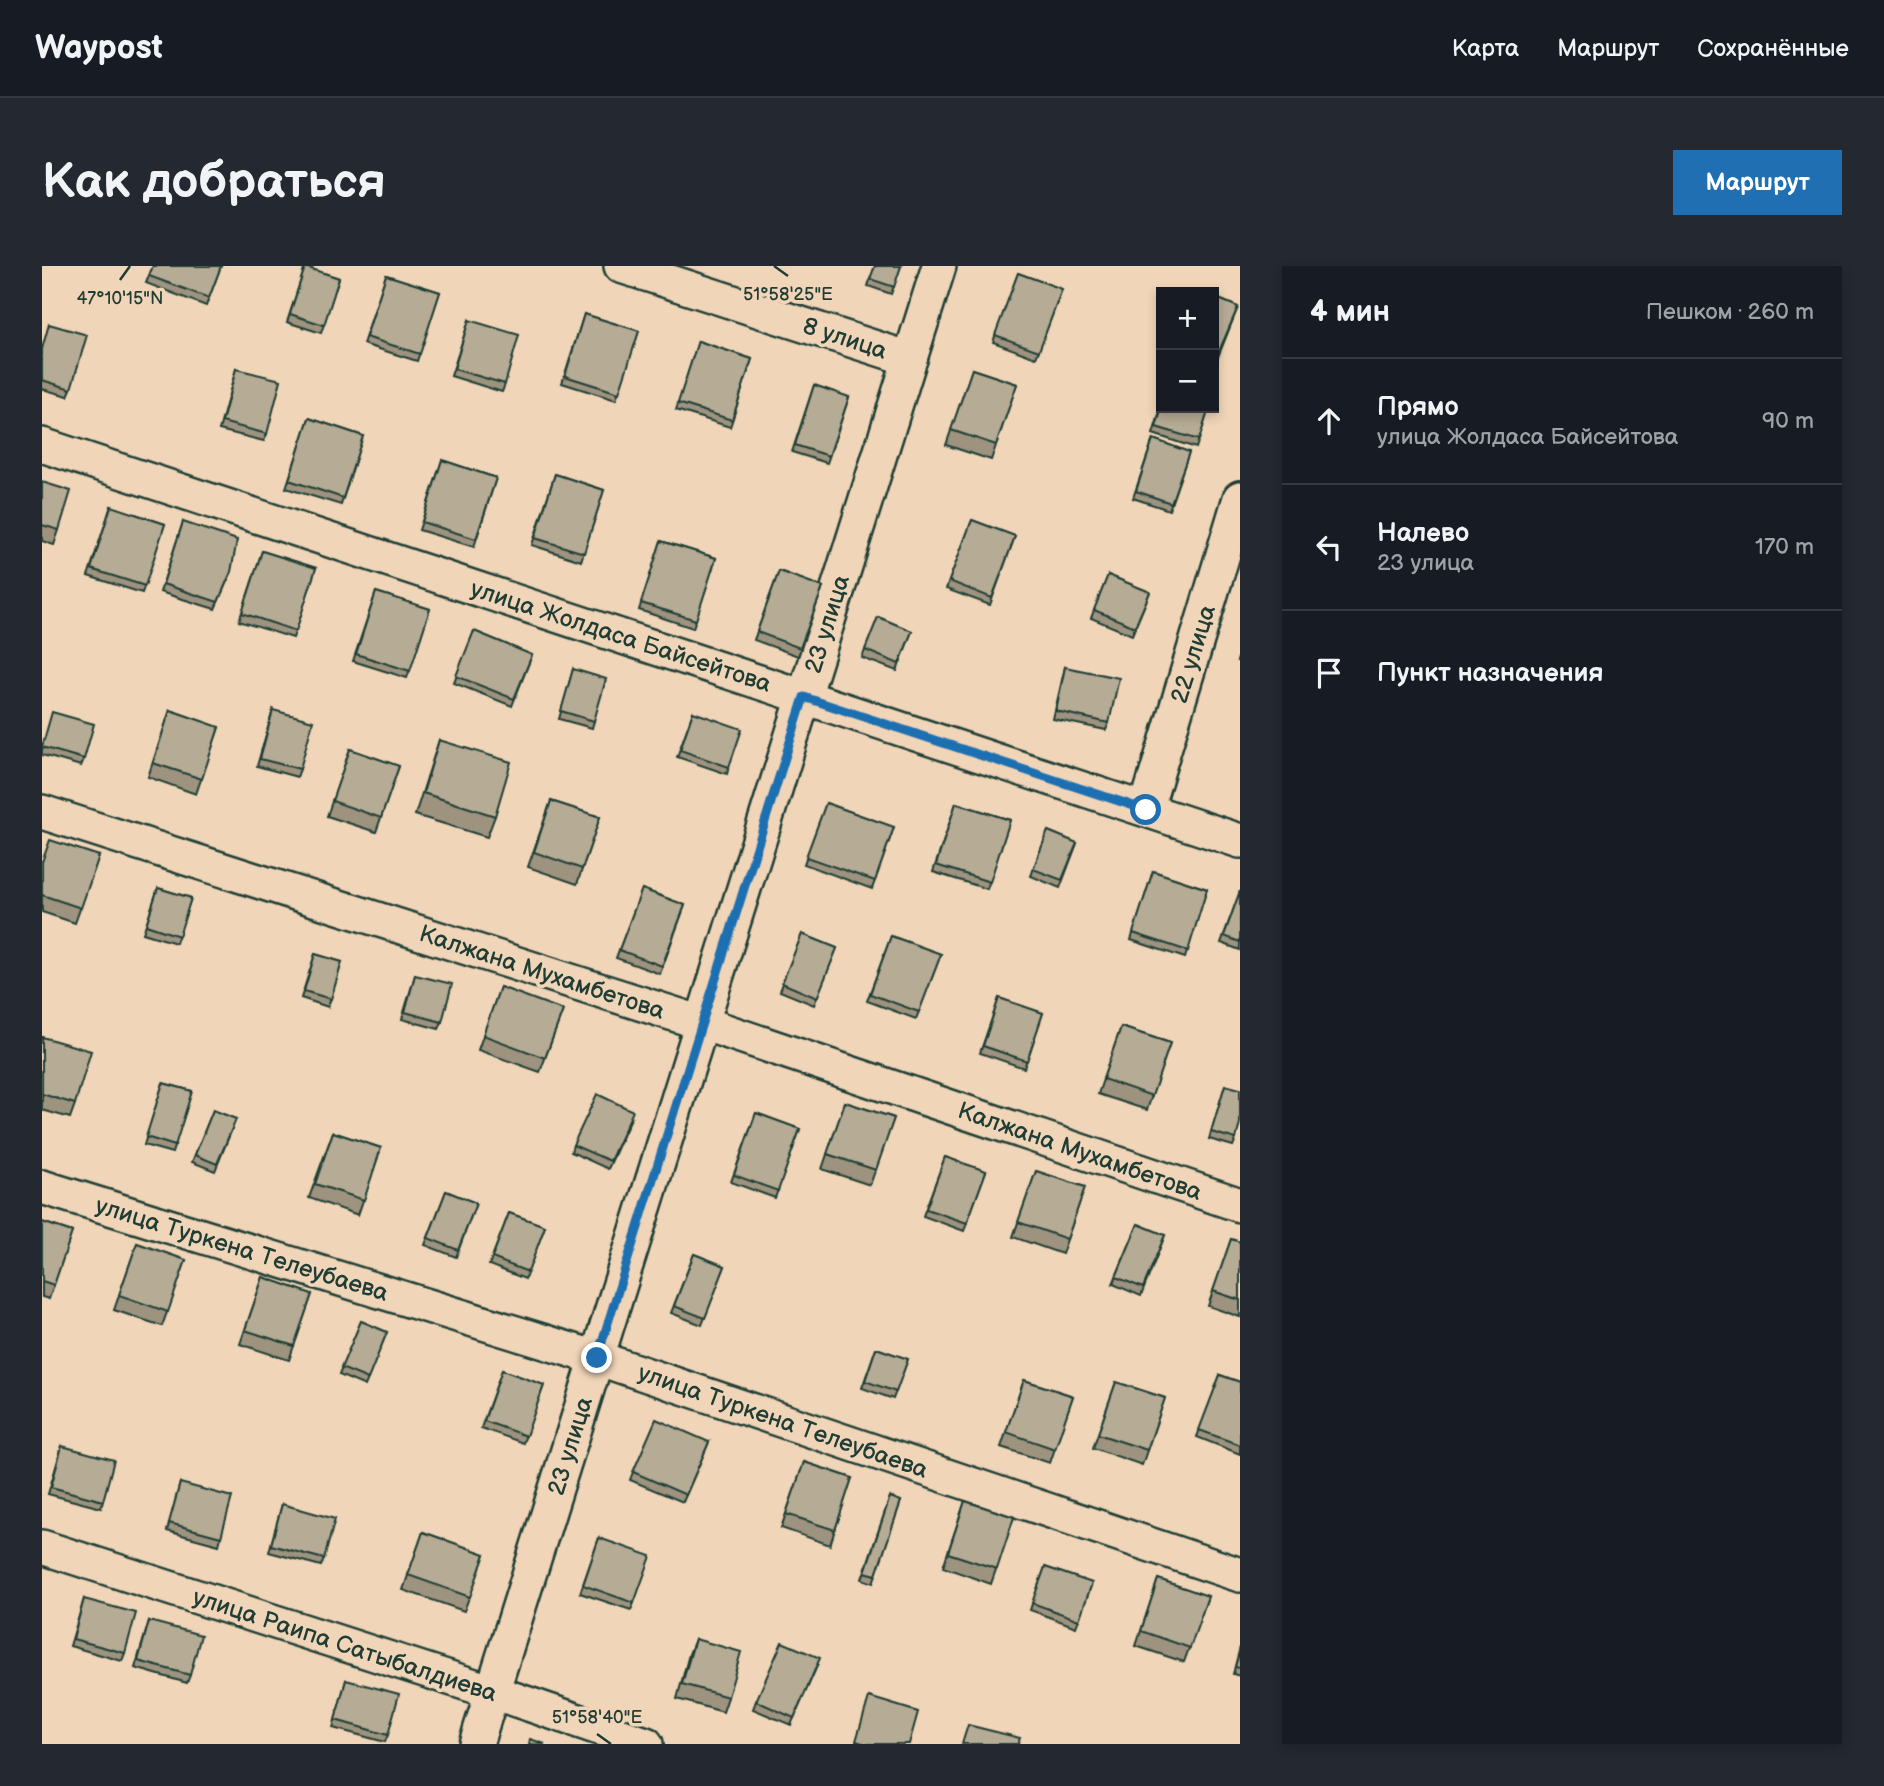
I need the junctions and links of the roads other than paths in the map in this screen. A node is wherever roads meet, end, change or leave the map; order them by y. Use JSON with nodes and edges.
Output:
{"nodes":[{"id":1,"x":621,"y":266,"type":"edge"},
{"id":2,"x":939,"y":266,"type":"edge"},
{"id":3,"x":910,"y":359,"type":"junction"},
{"id":4,"x":42,"y":445,"type":"edge"},
{"id":5,"x":1240,"y":499,"type":"edge"},
{"id":6,"x":804,"y":697,"type":"junction"},
{"id":7,"x":1146,"y":810,"type":"junction"},
{"id":8,"x":42,"y":812,"type":"edge"},
{"id":9,"x":1240,"y":841,"type":"edge"},
{"id":10,"x":702,"y":1023,"type":"junction"},
{"id":11,"x":42,"y":1187,"type":"edge"},
{"id":12,"x":1240,"y":1205,"type":"edge"},
{"id":13,"x":597,"y":1358,"type":"junction"},
{"id":14,"x":42,"y":1547,"type":"edge"},
{"id":15,"x":1240,"y":1575,"type":"edge"},
{"id":16,"x":493,"y":1692,"type":"junction"},
{"id":17,"x":476,"y":1744,"type":"edge"},
{"id":18,"x":646,"y":1744,"type":"edge"}],
"edges":[{"from":1,"to":3,"type":"street","name":"8 улица"},
{"from":2,"to":3,"type":"street","name":"23 улица"},
{"from":3,"to":6,"type":"street","name":"23 улица"},
{"from":4,"to":6,"type":"street","name":"улица Жолдаса Байсейтова"},
{"from":5,"to":7,"type":"street","name":"22 улица"},
{"from":6,"to":7,"type":"street","name":"улица Жолдаса Байсейтова"},
{"from":6,"to":10,"type":"street","name":"23 улица"},
{"from":7,"to":9,"type":"street","name":"улица Жолдаса Байсейтова"},
{"from":8,"to":10,"type":"street","name":"Калжана Мухамбетова"},
{"from":10,"to":12,"type":"street","name":"Калжана Мухамбетова"},
{"from":10,"to":13,"type":"street","name":"23 улица"},
{"from":11,"to":13,"type":"street","name":"улица Туркена Телеубаева"},
{"from":13,"to":15,"type":"street","name":"улица Туркена Телеубаева"},
{"from":13,"to":16,"type":"street","name":"23 улица"},
{"from":14,"to":16,"type":"street","name":"улица Раипа Сатыбалдиева"},
{"from":16,"to":17,"type":"street","name":"23 улица"},
{"from":16,"to":18,"type":"street","name":"улица Раипа Сатыбалдиева"}]}
